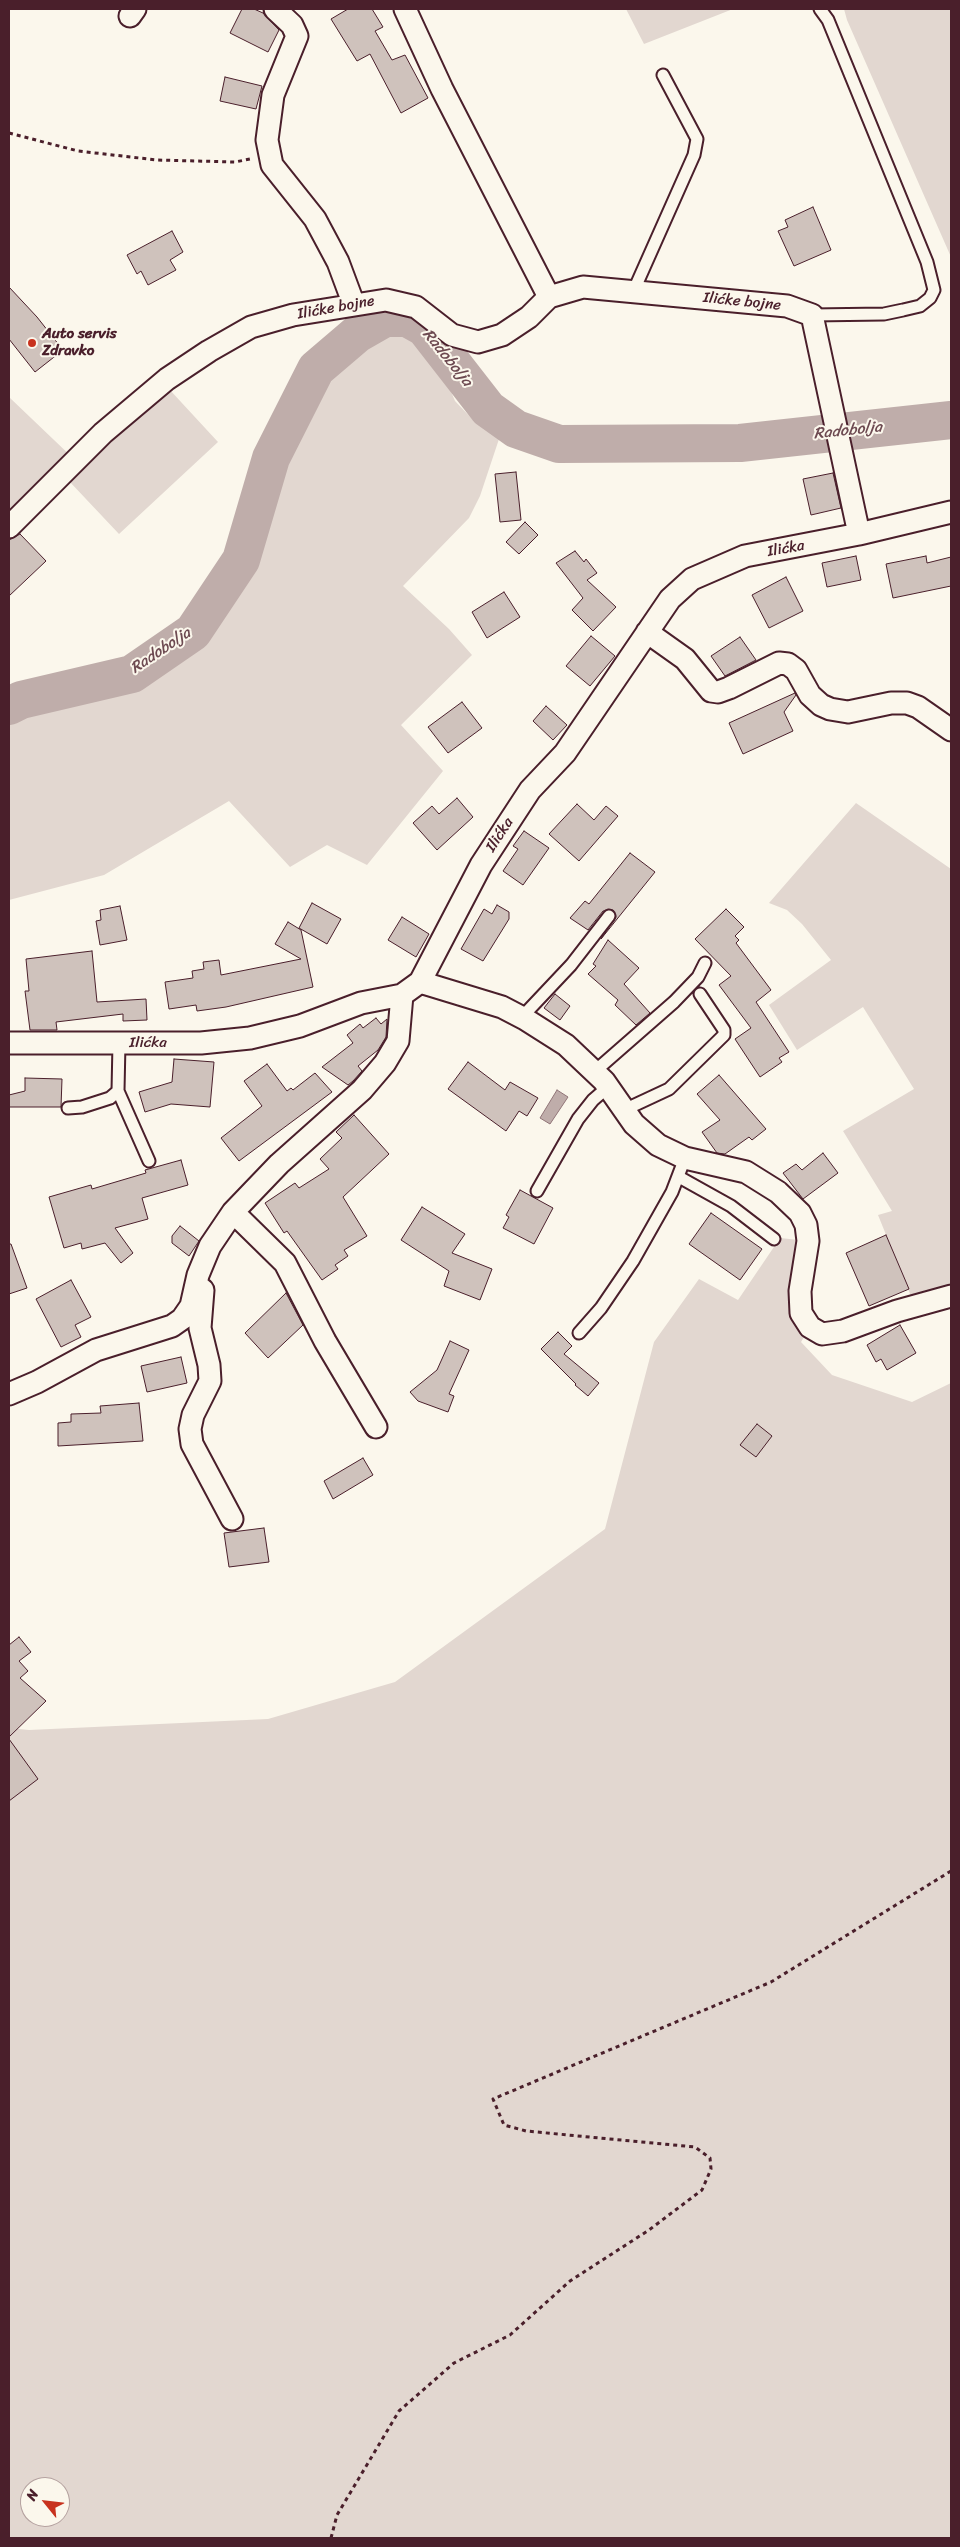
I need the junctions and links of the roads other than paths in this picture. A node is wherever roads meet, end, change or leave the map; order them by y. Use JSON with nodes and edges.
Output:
{"nodes":[{"id":1,"x":275,"y":9,"type":"edge"},
{"id":2,"x":405,"y":9,"type":"edge"},
{"id":3,"x":820,"y":9,"type":"edge"},
{"id":4,"x":663,"y":75,"type":"dead end"},
{"id":5,"x":634,"y":290,"type":"junction"},
{"id":6,"x":549,"y":297,"type":"junction"},
{"id":7,"x":354,"y":305,"type":"junction"},
{"id":8,"x":812,"y":315,"type":"junction"},
{"id":9,"x":951,"y":512,"type":"edge"},
{"id":10,"x":9,"y":527,"type":"edge"},
{"id":11,"x":859,"y":534,"type":"junction"},
{"id":12,"x":647,"y":632,"type":"junction"},
{"id":13,"x":951,"y":730,"type":"edge"},
{"id":14,"x":609,"y":916,"type":"dead end"},
{"id":15,"x":705,"y":963,"type":"dead end"},
{"id":16,"x":420,"y":982,"type":"junction"},
{"id":17,"x":402,"y":994,"type":"junction"},
{"id":18,"x":700,"y":994,"type":"dead end"},
{"id":19,"x":522,"y":1017,"type":"junction"},
{"id":20,"x":9,"y":1043,"type":"edge"},
{"id":21,"x":119,"y":1043,"type":"junction"},
{"id":22,"x":601,"y":1079,"type":"junction"},
{"id":23,"x":118,"y":1091,"type":"junction"},
{"id":24,"x":68,"y":1108,"type":"dead end"},
{"id":25,"x":624,"y":1110,"type":"junction"},
{"id":26,"x":149,"y":1160,"type":"dead end"},
{"id":27,"x":682,"y":1167,"type":"junction"},
{"id":28,"x":537,"y":1191,"type":"dead end"},
{"id":29,"x":233,"y":1212,"type":"junction"},
{"id":30,"x":774,"y":1239,"type":"dead end"},
{"id":31,"x":210,"y":1246,"type":"junction"},
{"id":32,"x":951,"y":1296,"type":"edge"},
{"id":33,"x":579,"y":1333,"type":"dead end"},
{"id":34,"x":9,"y":1394,"type":"edge"},
{"id":35,"x":376,"y":1427,"type":"dead end"},
{"id":36,"x":232,"y":1519,"type":"dead end"}],
"edges":[{"from":1,"to":7,"type":"street"},
{"from":2,"to":6,"type":"street"},
{"from":3,"to":8,"type":"lane"},
{"from":4,"to":5,"type":"lane"},
{"from":5,"to":6,"type":"street","name":"Ilićke bojne"},
{"from":5,"to":8,"type":"street","name":"Ilićke bojne"},
{"from":6,"to":7,"type":"street","name":"Ilićke bojne"},
{"from":7,"to":10,"type":"street","name":"Ilićke bojne"},
{"from":8,"to":11,"type":"street"},
{"from":9,"to":11,"type":"street","name":"Ilićka"},
{"from":11,"to":12,"type":"street","name":"Ilićka"},
{"from":12,"to":13,"type":"street"},
{"from":12,"to":16,"type":"street","name":"Ilićka"},
{"from":14,"to":19,"type":"lane"},
{"from":15,"to":22,"type":"lane"},
{"from":16,"to":17,"type":"street","name":"Ilićka"},
{"from":16,"to":19,"type":"street"},
{"from":17,"to":21,"type":"street","name":"Ilićka"},
{"from":17,"to":29,"type":"street"},
{"from":18,"to":25,"type":"lane"},
{"from":19,"to":22,"type":"street"},
{"from":20,"to":21,"type":"street","name":"Ilićka"},
{"from":21,"to":23,"type":"lane"},
{"from":22,"to":25,"type":"street"},
{"from":22,"to":28,"type":"lane"},
{"from":23,"to":24,"type":"lane"},
{"from":23,"to":26,"type":"lane"},
{"from":25,"to":27,"type":"street"},
{"from":27,"to":30,"type":"lane"},
{"from":27,"to":32,"type":"street"},
{"from":27,"to":33,"type":"lane"},
{"from":29,"to":31,"type":"street"},
{"from":29,"to":35,"type":"street"},
{"from":31,"to":34,"type":"street"},
{"from":31,"to":36,"type":"street"}]}
